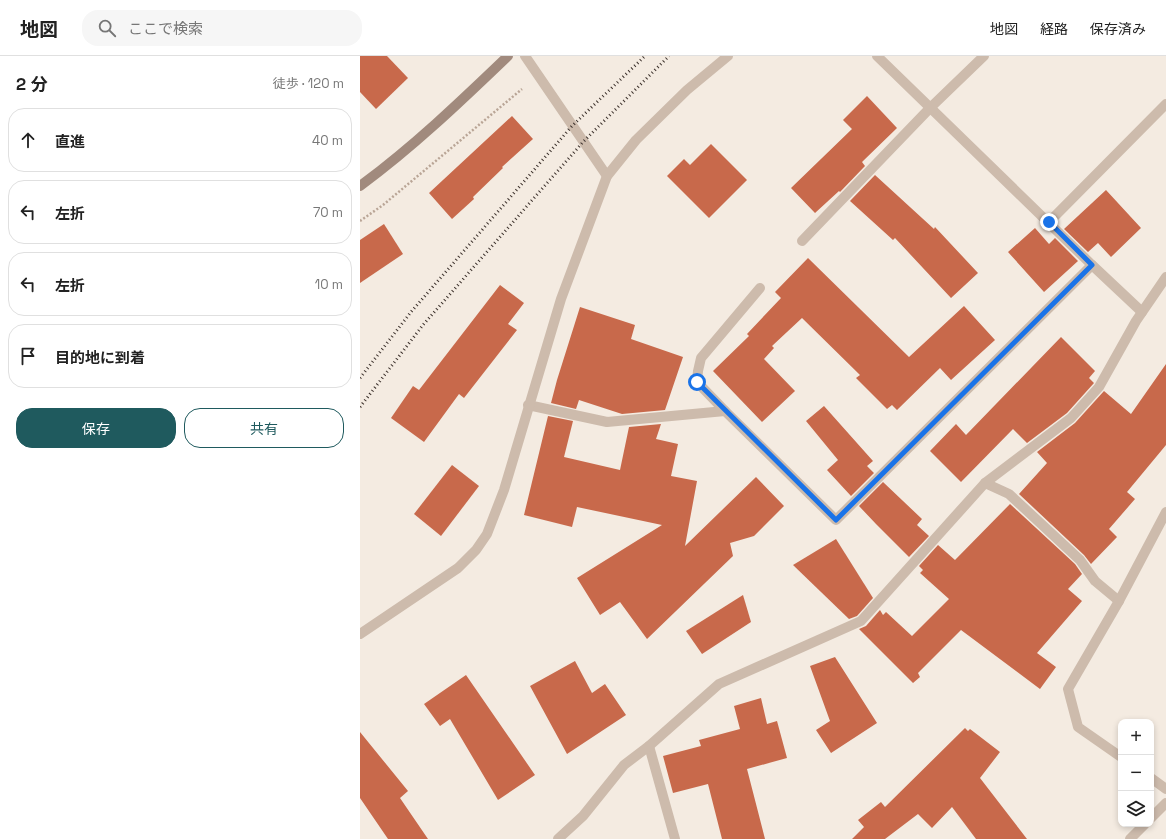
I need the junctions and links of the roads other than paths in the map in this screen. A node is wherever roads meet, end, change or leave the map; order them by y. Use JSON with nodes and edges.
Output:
{"nodes":[{"id":1,"x":508,"y":56,"type":"edge"},
{"id":2,"x":525,"y":56,"type":"edge"},
{"id":3,"x":728,"y":56,"type":"edge"},
{"id":4,"x":878,"y":56,"type":"edge"},
{"id":5,"x":984,"y":56,"type":"edge"},
{"id":6,"x":1166,"y":104,"type":"edge"},
{"id":7,"x":930,"y":108,"type":"junction"},
{"id":8,"x":607,"y":176,"type":"junction"},
{"id":9,"x":360,"y":186,"type":"edge"},
{"id":10,"x":1049,"y":222,"type":"junction"},
{"id":11,"x":802,"y":241,"type":"dead end"},
{"id":12,"x":1092,"y":265,"type":"junction"},
{"id":13,"x":1166,"y":276,"type":"edge"},
{"id":14,"x":760,"y":288,"type":"dead end"},
{"id":15,"x":1142,"y":312,"type":"junction"},
{"id":16,"x":528,"y":405,"type":"junction"},
{"id":17,"x":725,"y":411,"type":"junction"},
{"id":18,"x":985,"y":483,"type":"junction"},
{"id":19,"x":1166,"y":512,"type":"edge"},
{"id":20,"x":1118,"y":601,"type":"junction"},
{"id":21,"x":360,"y":634,"type":"edge"},
{"id":22,"x":649,"y":746,"type":"junction"},
{"id":23,"x":1118,"y":755,"type":"edge"},
{"id":24,"x":1154,"y":780,"type":"edge"},
{"id":25,"x":1166,"y":789,"type":"edge"},
{"id":26,"x":1166,"y":803,"type":"edge"},
{"id":27,"x":1154,"y":815,"type":"edge"},
{"id":28,"x":1142,"y":827,"type":"edge"},
{"id":29,"x":558,"y":839,"type":"edge"},
{"id":30,"x":674,"y":839,"type":"edge"},
{"id":31,"x":1130,"y":839,"type":"edge"}],
"edges":[{"from":1,"to":9,"type":"street"},
{"from":2,"to":8,"type":"street"},
{"from":3,"to":8,"type":"street"},
{"from":4,"to":7,"type":"street"},
{"from":5,"to":7,"type":"street"},
{"from":6,"to":10,"type":"street"},
{"from":7,"to":10,"type":"street"},
{"from":7,"to":11,"type":"street"},
{"from":8,"to":16,"type":"street"},
{"from":10,"to":12,"type":"street"},
{"from":12,"to":15,"type":"street"},
{"from":12,"to":17,"type":"street"},
{"from":13,"to":15,"type":"street"},
{"from":14,"to":17,"type":"street"},
{"from":15,"to":18,"type":"street"},
{"from":16,"to":17,"type":"street"},
{"from":16,"to":21,"type":"street"},
{"from":18,"to":20,"type":"street"},
{"from":18,"to":22,"type":"street"},
{"from":19,"to":20,"type":"street"},
{"from":20,"to":23,"type":"street"},
{"from":22,"to":29,"type":"street"},
{"from":22,"to":30,"type":"street"},
{"from":24,"to":25,"type":"street"},
{"from":26,"to":27,"type":"street"},
{"from":28,"to":31,"type":"street"}]}
